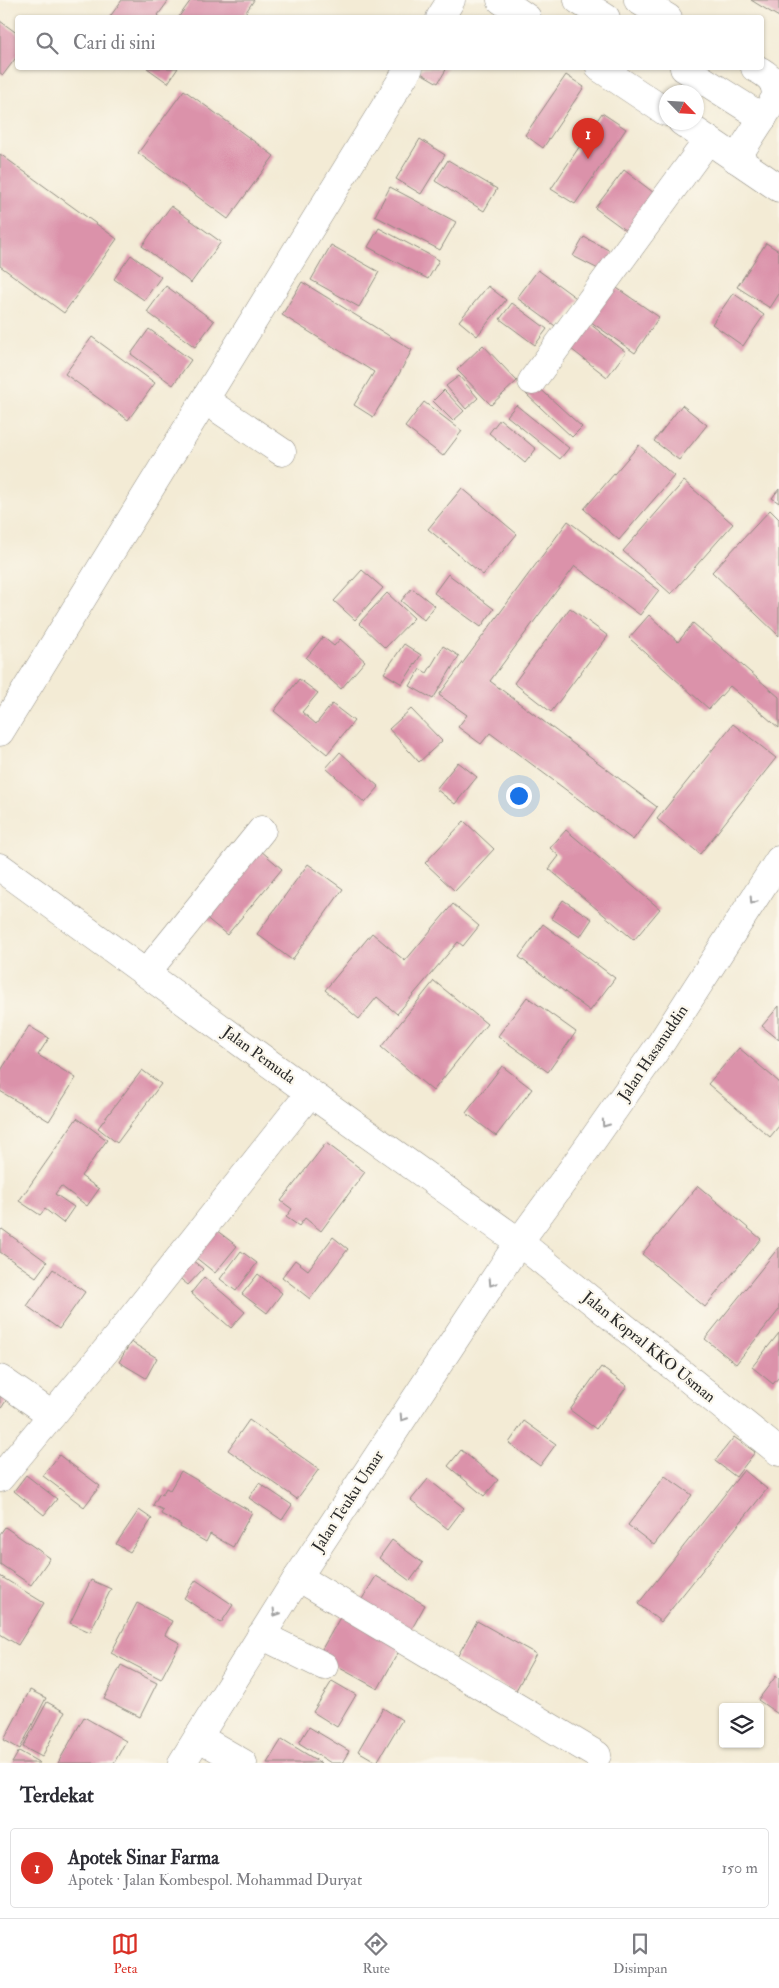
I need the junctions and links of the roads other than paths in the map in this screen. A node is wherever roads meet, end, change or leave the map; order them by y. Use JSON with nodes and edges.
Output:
{"nodes":[{"id":1,"x":451,"y":0,"type":"edge"},
{"id":2,"x":501,"y":0,"type":"edge"},
{"id":3,"x":578,"y":0,"type":"edge"},
{"id":4,"x":638,"y":0,"type":"edge"},
{"id":5,"x":442,"y":15,"type":"edge"},
{"id":6,"x":523,"y":15,"type":"edge"},
{"id":7,"x":601,"y":15,"type":"edge"},
{"id":8,"x":663,"y":15,"type":"edge"},
{"id":9,"x":408,"y":70,"type":"edge"},
{"id":10,"x":603,"y":70,"type":"edge"},
{"id":11,"x":687,"y":70,"type":"edge"},
{"id":12,"x":759,"y":70,"type":"edge"},
{"id":13,"x":659,"y":107,"type":"edge"},
{"id":14,"x":763,"y":118,"type":"junction"},
{"id":15,"x":694,"y":130,"type":"edge"},
{"id":16,"x":708,"y":140,"type":"junction"},
{"id":17,"x":736,"y":159,"type":"junction"},
{"id":18,"x":779,"y":188,"type":"edge"},
{"id":19,"x":532,"y":381,"type":"dead end"},
{"id":20,"x":205,"y":400,"type":"junction"},
{"id":21,"x":282,"y":452,"type":"dead end"},
{"id":22,"x":0,"y":732,"type":"edge"},
{"id":23,"x":262,"y":830,"type":"dead end"},
{"id":24,"x":779,"y":860,"type":"edge"},
{"id":25,"x":0,"y":867,"type":"edge"},
{"id":26,"x":146,"y":973,"type":"junction"},
{"id":27,"x":310,"y":1093,"type":"junction"},
{"id":28,"x":519,"y":1242,"type":"junction"},
{"id":29,"x":0,"y":1379,"type":"edge"},
{"id":30,"x":52,"y":1415,"type":"junction"},
{"id":31,"x":779,"y":1452,"type":"edge"},
{"id":32,"x":0,"y":1478,"type":"edge"},
{"id":33,"x":298,"y":1577,"type":"junction"},
{"id":34,"x":262,"y":1636,"type":"junction"},
{"id":35,"x":324,"y":1666,"type":"dead end"},
{"id":36,"x":198,"y":1737,"type":"junction"},
{"id":37,"x":597,"y":1754,"type":"dead end"},
{"id":38,"x":182,"y":1763,"type":"edge"},
{"id":39,"x":242,"y":1763,"type":"edge"}],
"edges":[{"from":1,"to":5,"type":"street"},
{"from":2,"to":6,"type":"street"},
{"from":3,"to":7,"type":"street"},
{"from":4,"to":8,"type":"street"},
{"from":9,"to":20,"type":"street"},
{"from":10,"to":13,"type":"street"},
{"from":11,"to":14,"type":"street"},
{"from":12,"to":14,"type":"street"},
{"from":14,"to":17,"type":"street"},
{"from":15,"to":16,"type":"street"},
{"from":16,"to":17,"type":"street"},
{"from":16,"to":19,"type":"street"},
{"from":17,"to":18,"type":"street"},
{"from":20,"to":21,"type":"street"},
{"from":20,"to":22,"type":"street"},
{"from":23,"to":26,"type":"street"},
{"from":24,"to":28,"type":"street","name":"Jalan Hasanuddin","one_way":true},
{"from":25,"to":26,"type":"street","name":"Jalan Pemuda"},
{"from":26,"to":27,"type":"street","name":"Jalan Pemuda"},
{"from":27,"to":28,"type":"street","name":"Jalan Pemuda"},
{"from":27,"to":30,"type":"street"},
{"from":28,"to":31,"type":"street","name":"Jalan Kopral KKO Usman"},
{"from":28,"to":33,"type":"street","name":"Jalan Teuku Umar","one_way":true},
{"from":29,"to":30,"type":"street"},
{"from":30,"to":32,"type":"street"},
{"from":33,"to":34,"type":"street","name":"Jalan Teuku Umar","one_way":true},
{"from":33,"to":37,"type":"street"},
{"from":34,"to":35,"type":"street"},
{"from":34,"to":36,"type":"street","name":"Jalan Teuku Umar"},
{"from":36,"to":38,"type":"street","name":"Jalan Teuku Umar"},
{"from":36,"to":39,"type":"street"}]}
